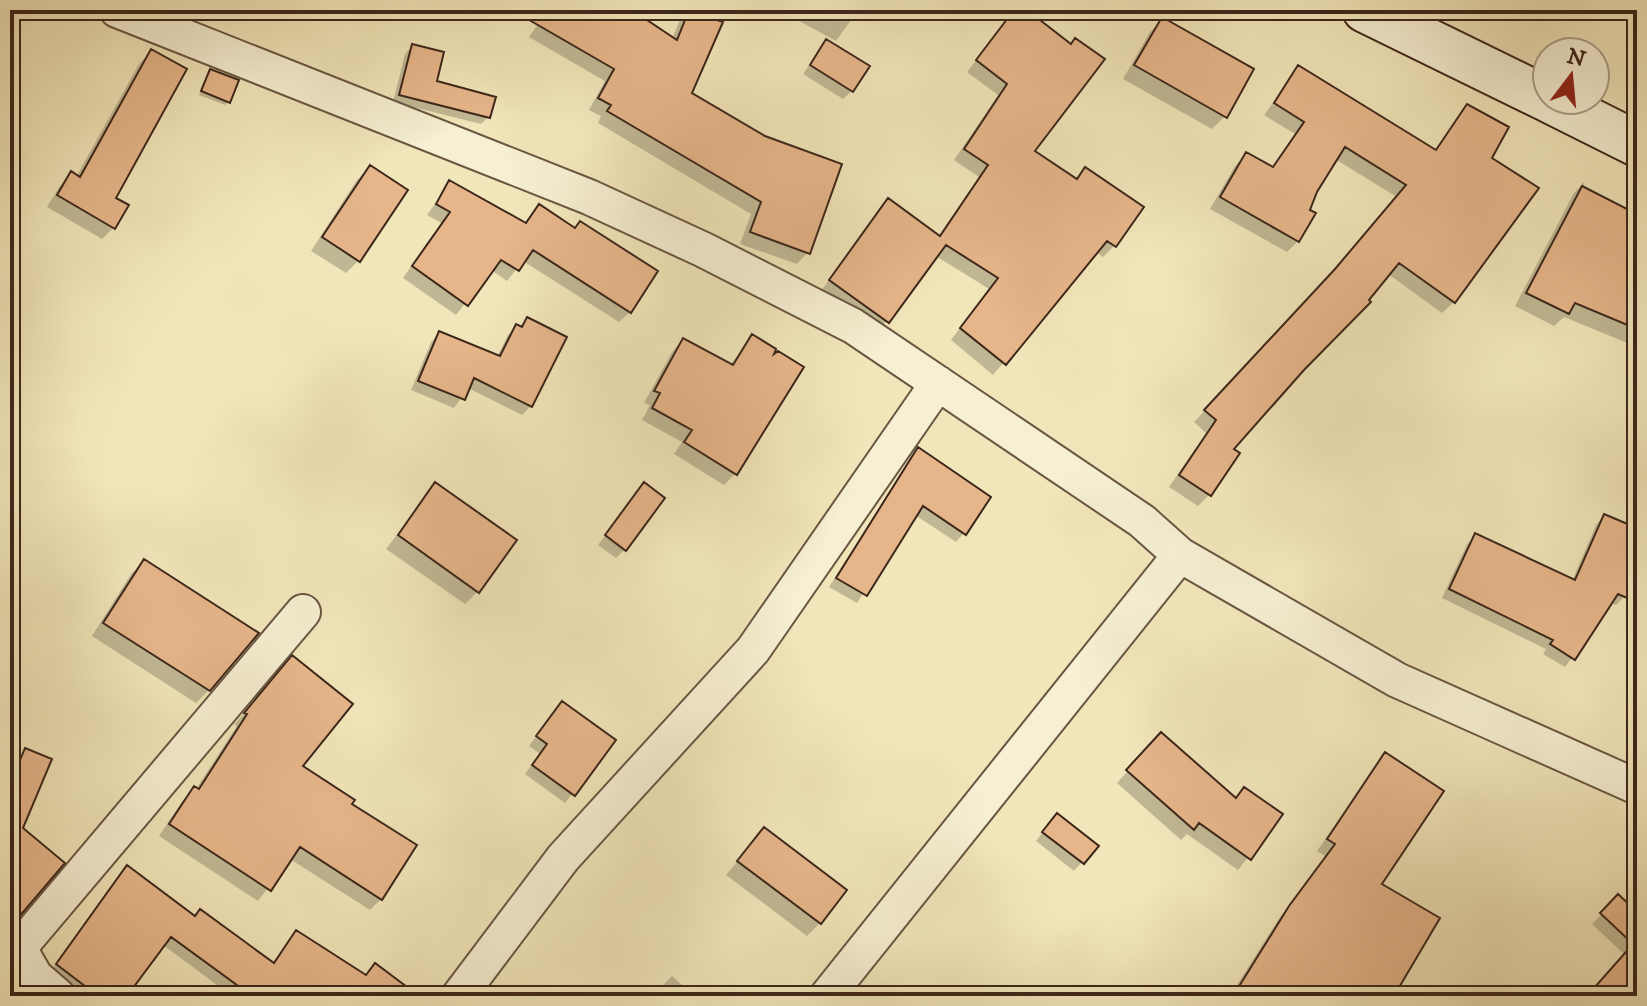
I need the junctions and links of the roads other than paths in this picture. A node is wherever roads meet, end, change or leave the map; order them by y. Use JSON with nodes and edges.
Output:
{"nodes":[{"id":1,"x":117,"y":10,"type":"edge"},
{"id":2,"x":1365,"y":10,"type":"edge"},
{"id":3,"x":1531,"y":92,"type":"edge"},
{"id":4,"x":1580,"y":116,"type":"edge"},
{"id":5,"x":1637,"y":144,"type":"edge"},
{"id":6,"x":938,"y":383,"type":"junction"},
{"id":7,"x":1180,"y":555,"type":"junction"},
{"id":8,"x":303,"y":612,"type":"dead end"},
{"id":9,"x":1637,"y":787,"type":"edge"},
{"id":10,"x":15,"y":946,"type":"edge"},
{"id":11,"x":58,"y":996,"type":"edge"},
{"id":12,"x":459,"y":996,"type":"edge"},
{"id":13,"x":827,"y":996,"type":"edge"}],
"edges":[{"from":1,"to":6,"type":"street"},
{"from":2,"to":3,"type":"street"},
{"from":4,"to":5,"type":"street"},
{"from":6,"to":7,"type":"street"},
{"from":6,"to":12,"type":"street"},
{"from":7,"to":9,"type":"street"},
{"from":7,"to":13,"type":"street"},
{"from":8,"to":10,"type":"street"},
{"from":10,"to":11,"type":"street"}]}
